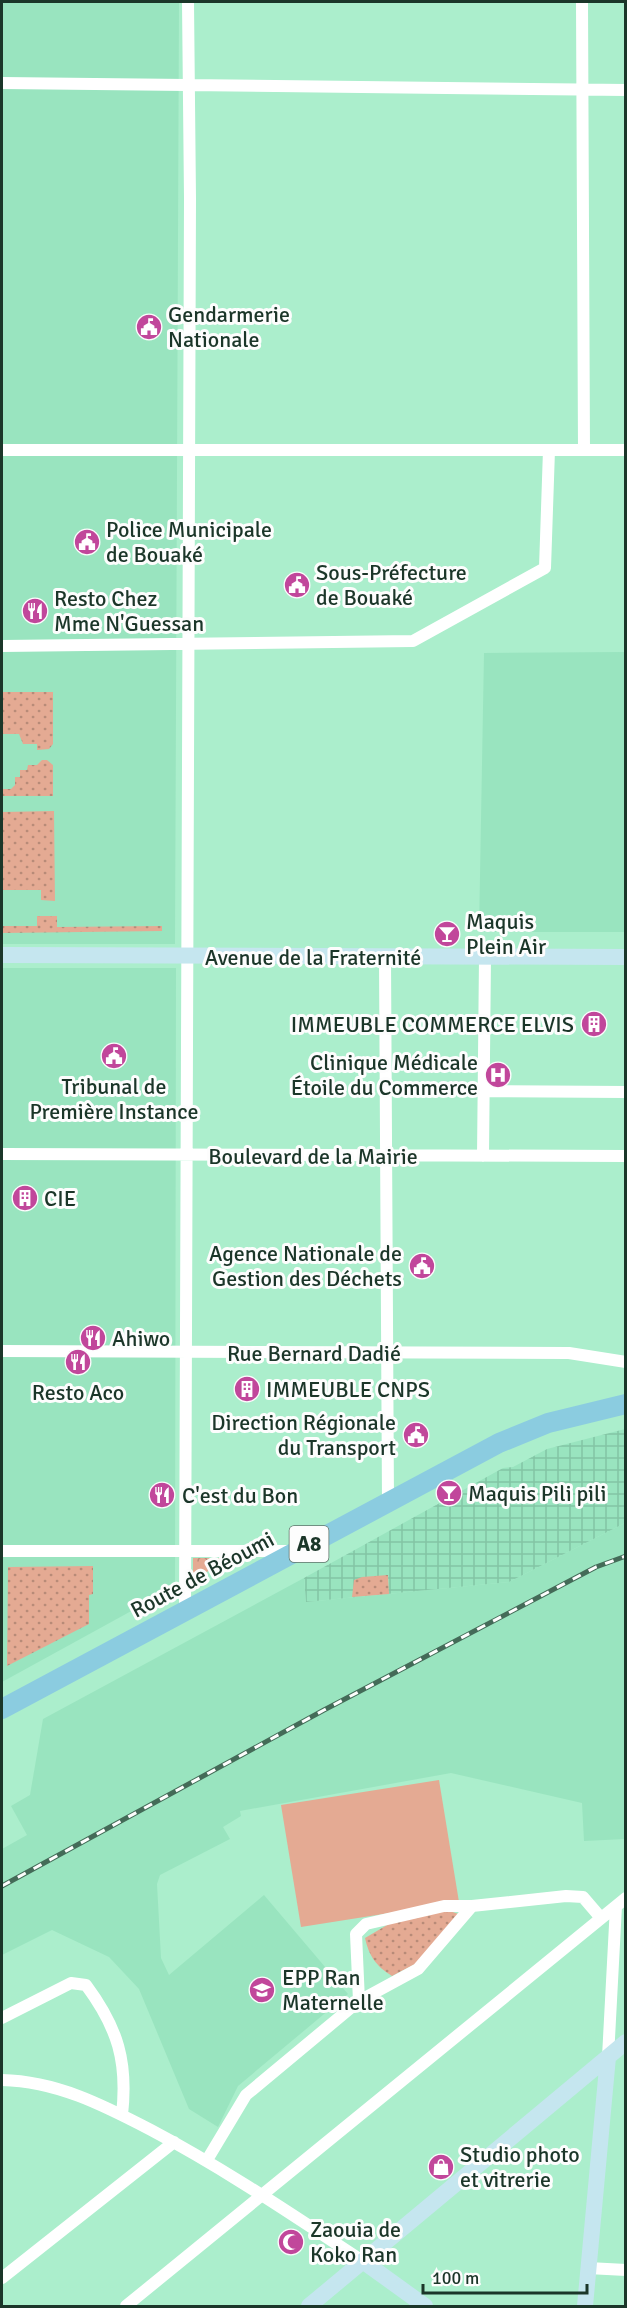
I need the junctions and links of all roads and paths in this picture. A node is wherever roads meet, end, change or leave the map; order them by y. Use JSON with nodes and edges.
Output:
{"nodes":[{"id":1,"x":188,"y":2,"type":"edge"},
{"id":2,"x":582,"y":2,"type":"edge"},
{"id":3,"x":2,"y":83,"type":"edge"},
{"id":4,"x":187,"y":85,"type":"junction"},
{"id":5,"x":583,"y":88,"type":"junction"},
{"id":6,"x":626,"y":90,"type":"edge"},
{"id":7,"x":2,"y":450,"type":"edge"},
{"id":8,"x":189,"y":450,"type":"junction"},
{"id":9,"x":549,"y":450,"type":"junction"},
{"id":10,"x":584,"y":450,"type":"junction"},
{"id":11,"x":626,"y":450,"type":"edge"},
{"id":12,"x":188,"y":645,"type":"junction"},
{"id":13,"x":2,"y":646,"type":"edge"},
{"id":14,"x":2,"y":955,"type":"edge"},
{"id":15,"x":187,"y":957,"type":"junction"},
{"id":16,"x":386,"y":957,"type":"junction"},
{"id":17,"x":484,"y":957,"type":"junction"},
{"id":18,"x":626,"y":957,"type":"edge"},
{"id":19,"x":483,"y":1091,"type":"junction"},
{"id":20,"x":626,"y":1092,"type":"edge"},
{"id":21,"x":2,"y":1154,"type":"edge"},
{"id":22,"x":187,"y":1156,"type":"junction"},
{"id":23,"x":386,"y":1156,"type":"junction"},
{"id":24,"x":483,"y":1156,"type":"junction"},
{"id":25,"x":626,"y":1156,"type":"edge"},
{"id":26,"x":2,"y":1351,"type":"edge"},
{"id":27,"x":186,"y":1353,"type":"junction"},
{"id":28,"x":387,"y":1353,"type":"junction"},
{"id":29,"x":626,"y":1362,"type":"edge"},
{"id":30,"x":626,"y":1404,"type":"edge"},
{"id":31,"x":388,"y":1502,"type":"junction"},
{"id":32,"x":2,"y":1551,"type":"edge"},
{"id":33,"x":186,"y":1551,"type":"junction"},
{"id":34,"x":296,"y":1551,"type":"junction"},
{"id":35,"x":185,"y":1610,"type":"junction"},
{"id":36,"x":2,"y":1709,"type":"edge"},
{"id":37,"x":621,"y":1902,"type":"edge"},
{"id":38,"x":472,"y":1906,"type":"junction"},
{"id":39,"x":601,"y":1918,"type":"junction"},
{"id":40,"x":359,"y":2001,"type":"junction"},
{"id":41,"x":2,"y":2018,"type":"edge"},
{"id":42,"x":626,"y":2042,"type":"edge"},
{"id":43,"x":608,"y":2057,"type":"junction"},
{"id":44,"x":2,"y":2080,"type":"edge"},
{"id":45,"x":122,"y":2115,"type":"junction"},
{"id":46,"x":174,"y":2142,"type":"junction"},
{"id":47,"x":207,"y":2160,"type":"junction"},
{"id":48,"x":262,"y":2196,"type":"junction"},
{"id":49,"x":364,"y":2262,"type":"junction"},
{"id":50,"x":588,"y":2268,"type":"junction"},
{"id":51,"x":626,"y":2270,"type":"edge"},
{"id":52,"x":2,"y":2278,"type":"edge"},
{"id":53,"x":126,"y":2307,"type":"edge"},
{"id":54,"x":309,"y":2307,"type":"edge"},
{"id":55,"x":425,"y":2307,"type":"edge"},
{"id":56,"x":585,"y":2307,"type":"edge"}],
"edges":[{"from":1,"to":4,"type":"street"},
{"from":2,"to":5,"type":"street"},
{"from":3,"to":4,"type":"street"},
{"from":4,"to":5,"type":"street"},
{"from":4,"to":8,"type":"street"},
{"from":5,"to":6,"type":"street"},
{"from":5,"to":10,"type":"street"},
{"from":7,"to":8,"type":"street"},
{"from":8,"to":9,"type":"street"},
{"from":8,"to":12,"type":"street"},
{"from":9,"to":10,"type":"street"},
{"from":9,"to":12,"type":"street"},
{"from":10,"to":11,"type":"street"},
{"from":12,"to":13,"type":"street"},
{"from":12,"to":15,"type":"street"},
{"from":14,"to":15,"type":"street","name":"Avenue de la Fraternité"},
{"from":15,"to":16,"type":"street","name":"Avenue de la Fraternité"},
{"from":15,"to":22,"type":"street"},
{"from":16,"to":17,"type":"street","name":"Avenue de la Fraternité"},
{"from":16,"to":23,"type":"street"},
{"from":17,"to":18,"type":"street","name":"Avenue de la Fraternité"},
{"from":17,"to":19,"type":"street"},
{"from":19,"to":20,"type":"street"},
{"from":19,"to":24,"type":"street"},
{"from":21,"to":22,"type":"street","name":"Boulevard de la Mairie"},
{"from":22,"to":23,"type":"street","name":"Boulevard de la Mairie"},
{"from":22,"to":27,"type":"street"},
{"from":23,"to":24,"type":"street","name":"Boulevard de la Mairie"},
{"from":23,"to":28,"type":"street"},
{"from":24,"to":25,"type":"street","name":"Boulevard de la Mairie"},
{"from":26,"to":27,"type":"street","name":"Rue Bernard Dadié"},
{"from":27,"to":28,"type":"street","name":"Rue Bernard Dadié"},
{"from":27,"to":33,"type":"street"},
{"from":28,"to":29,"type":"street","name":"Rue Bernard Dadié"},
{"from":28,"to":31,"type":"street"},
{"from":30,"to":31,"type":"main road","name":"Route de Béoumi","number":"A8"},
{"from":31,"to":34,"type":"main road","name":"Route de Béoumi","number":"A8"},
{"from":32,"to":33,"type":"street"},
{"from":33,"to":34,"type":"street"},
{"from":33,"to":35,"type":"street"},
{"from":34,"to":35,"type":"main road","name":"Route de Béoumi","number":"A8"},
{"from":35,"to":36,"type":"main road","name":"Route de Béoumi","number":"A8"},
{"from":37,"to":39,"type":"street"},
{"from":37,"to":43,"type":"street"},
{"from":38,"to":39,"type":"street"},
{"from":38,"to":40,"type":"street"},
{"from":38,"to":40,"type":"street"},
{"from":39,"to":48,"type":"street"},
{"from":40,"to":47,"type":"street"},
{"from":41,"to":45,"type":"street"},
{"from":42,"to":43,"type":"street"},
{"from":43,"to":49,"type":"street"},
{"from":43,"to":50,"type":"street"},
{"from":44,"to":45,"type":"street"},
{"from":45,"to":46,"type":"street"},
{"from":46,"to":47,"type":"street"},
{"from":46,"to":52,"type":"street"},
{"from":47,"to":48,"type":"street"},
{"from":48,"to":49,"type":"street"},
{"from":48,"to":53,"type":"street"},
{"from":49,"to":54,"type":"street"},
{"from":49,"to":55,"type":"street"},
{"from":50,"to":51,"type":"street"},
{"from":50,"to":56,"type":"street"}]}
